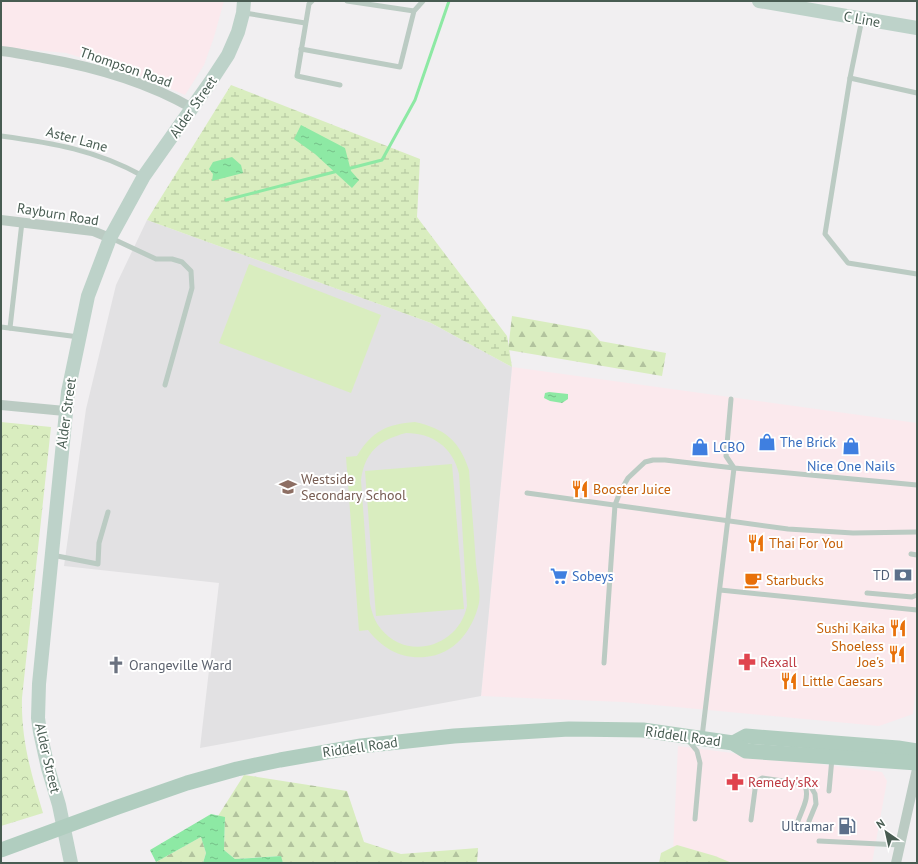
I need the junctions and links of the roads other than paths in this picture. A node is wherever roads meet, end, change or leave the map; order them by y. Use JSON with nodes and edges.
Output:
{"nodes":[{"id":1,"x":312,"y":1,"type":"edge"},
{"id":2,"x":347,"y":1,"type":"edge"},
{"id":3,"x":423,"y":1,"type":"edge"},
{"id":4,"x":760,"y":1,"type":"edge"},
{"id":5,"x":244,"y":7,"type":"edge"},
{"id":6,"x":414,"y":11,"type":"junction"},
{"id":7,"x":862,"y":18,"type":"junction"},
{"id":8,"x":305,"y":23,"type":"junction"},
{"id":9,"x":917,"y":28,"type":"edge"},
{"id":10,"x":301,"y":49,"type":"junction"},
{"id":11,"x":1,"y":52,"type":"edge"},
{"id":12,"x":850,"y":78,"type":"junction"},
{"id":13,"x":340,"y":86,"type":"dead end"},
{"id":14,"x":917,"y":93,"type":"edge"},
{"id":15,"x":192,"y":108,"type":"junction"},
{"id":16,"x":1,"y":136,"type":"edge"},
{"id":17,"x":144,"y":176,"type":"junction"},
{"id":18,"x":1,"y":220,"type":"edge"},
{"id":19,"x":22,"y":222,"type":"junction"},
{"id":20,"x":110,"y":238,"type":"junction"},
{"id":21,"x":917,"y":274,"type":"edge"},
{"id":22,"x":1,"y":327,"type":"edge"},
{"id":23,"x":10,"y":328,"type":"junction"},
{"id":24,"x":79,"y":337,"type":"junction"},
{"id":25,"x":166,"y":386,"type":"dead end"},
{"id":26,"x":731,"y":399,"type":"dead end"},
{"id":27,"x":1,"y":405,"type":"edge"},
{"id":28,"x":65,"y":411,"type":"junction"},
{"id":29,"x":734,"y":468,"type":"junction"},
{"id":30,"x":917,"y":485,"type":"edge"},
{"id":31,"x":527,"y":493,"type":"dead end"},
{"id":32,"x":615,"y":504,"type":"junction"},
{"id":33,"x":108,"y":512,"type":"dead end"},
{"id":34,"x":728,"y":521,"type":"junction"},
{"id":35,"x":917,"y":532,"type":"edge"},
{"id":36,"x":911,"y":554,"type":"dead end"},
{"id":37,"x":51,"y":555,"type":"junction"},
{"id":38,"x":917,"y":555,"type":"edge"},
{"id":39,"x":720,"y":590,"type":"junction"},
{"id":40,"x":867,"y":593,"type":"dead end"},
{"id":41,"x":917,"y":595,"type":"edge"},
{"id":42,"x":917,"y":610,"type":"edge"},
{"id":43,"x":604,"y":663,"type":"dead end"},
{"id":44,"x":683,"y":735,"type":"junction"},
{"id":45,"x":702,"y":738,"type":"junction"},
{"id":46,"x":732,"y":743,"type":"junction"},
{"id":47,"x":917,"y":751,"type":"edge"},
{"id":48,"x":832,"y":757,"type":"junction"},
{"id":49,"x":917,"y":762,"type":"edge"},
{"id":50,"x":917,"y":769,"type":"edge"},
{"id":51,"x":804,"y":784,"type":"junction"},
{"id":52,"x":829,"y":791,"type":"dead end"},
{"id":53,"x":695,"y":818,"type":"dead end"},
{"id":54,"x":750,"y":820,"type":"dead end"},
{"id":55,"x":798,"y":821,"type":"dead end"},
{"id":56,"x":809,"y":821,"type":"dead end"},
{"id":57,"x":64,"y":827,"type":"junction"},
{"id":58,"x":819,"y":841,"type":"dead end"},
{"id":59,"x":900,"y":846,"type":"junction"},
{"id":60,"x":1,"y":850,"type":"edge"},
{"id":61,"x":71,"y":863,"type":"edge"},
{"id":62,"x":896,"y":863,"type":"edge"}],
"edges":[{"from":1,"to":8,"type":"lane"},
{"from":2,"to":6,"type":"lane"},
{"from":3,"to":6,"type":"lane"},
{"from":4,"to":7,"type":"street","name":"C Line"},
{"from":5,"to":8,"type":"lane"},
{"from":5,"to":15,"type":"street","name":"Alder Street"},
{"from":6,"to":10,"type":"lane"},
{"from":7,"to":9,"type":"street","name":"C Line"},
{"from":7,"to":12,"type":"lane"},
{"from":8,"to":10,"type":"lane"},
{"from":10,"to":13,"type":"lane"},
{"from":11,"to":15,"type":"street","name":"Thompson Road"},
{"from":12,"to":14,"type":"lane"},
{"from":12,"to":21,"type":"lane"},
{"from":15,"to":17,"type":"street","name":"Alder Street"},
{"from":16,"to":17,"type":"lane","name":"Aster Lane"},
{"from":17,"to":20,"type":"street","name":"Alder Street"},
{"from":18,"to":19,"type":"street","name":"Rayburn Road"},
{"from":19,"to":20,"type":"street","name":"Rayburn Road"},
{"from":19,"to":23,"type":"lane"},
{"from":20,"to":24,"type":"street","name":"Alder Street"},
{"from":20,"to":25,"type":"lane"},
{"from":22,"to":23,"type":"lane"},
{"from":23,"to":24,"type":"lane"},
{"from":24,"to":28,"type":"street","name":"Alder Street"},
{"from":26,"to":29,"type":"lane"},
{"from":27,"to":28,"type":"street"},
{"from":28,"to":37,"type":"street","name":"Alder Street"},
{"from":29,"to":30,"type":"lane"},
{"from":29,"to":32,"type":"lane"},
{"from":29,"to":34,"type":"lane"},
{"from":31,"to":32,"type":"lane"},
{"from":32,"to":34,"type":"lane"},
{"from":32,"to":43,"type":"lane"},
{"from":33,"to":37,"type":"lane"},
{"from":34,"to":35,"type":"lane"},
{"from":34,"to":39,"type":"lane"},
{"from":36,"to":38,"type":"lane"},
{"from":37,"to":57,"type":"street","name":"Alder Street"},
{"from":39,"to":42,"type":"lane"},
{"from":39,"to":45,"type":"lane"},
{"from":40,"to":41,"type":"lane"},
{"from":44,"to":45,"type":"main road","name":"Riddell Road"},
{"from":44,"to":53,"type":"lane"},
{"from":44,"to":57,"type":"main road","name":"Riddell Road"},
{"from":45,"to":46,"type":"main road","name":"Riddell Road"},
{"from":46,"to":47,"type":"main road","name":"Riddell Road"},
{"from":46,"to":48,"type":"main road","name":"Riddell Road"},
{"from":48,"to":49,"type":"main road","name":"Riddell Road"},
{"from":48,"to":52,"type":"lane"},
{"from":50,"to":59,"type":"street"},
{"from":51,"to":54,"type":"lane"},
{"from":51,"to":55,"type":"lane"},
{"from":51,"to":56,"type":"lane"},
{"from":57,"to":60,"type":"main road","name":"Riddell Road"},
{"from":57,"to":61,"type":"street","name":"Alder Street"},
{"from":58,"to":59,"type":"lane"},
{"from":59,"to":62,"type":"street"}]}
